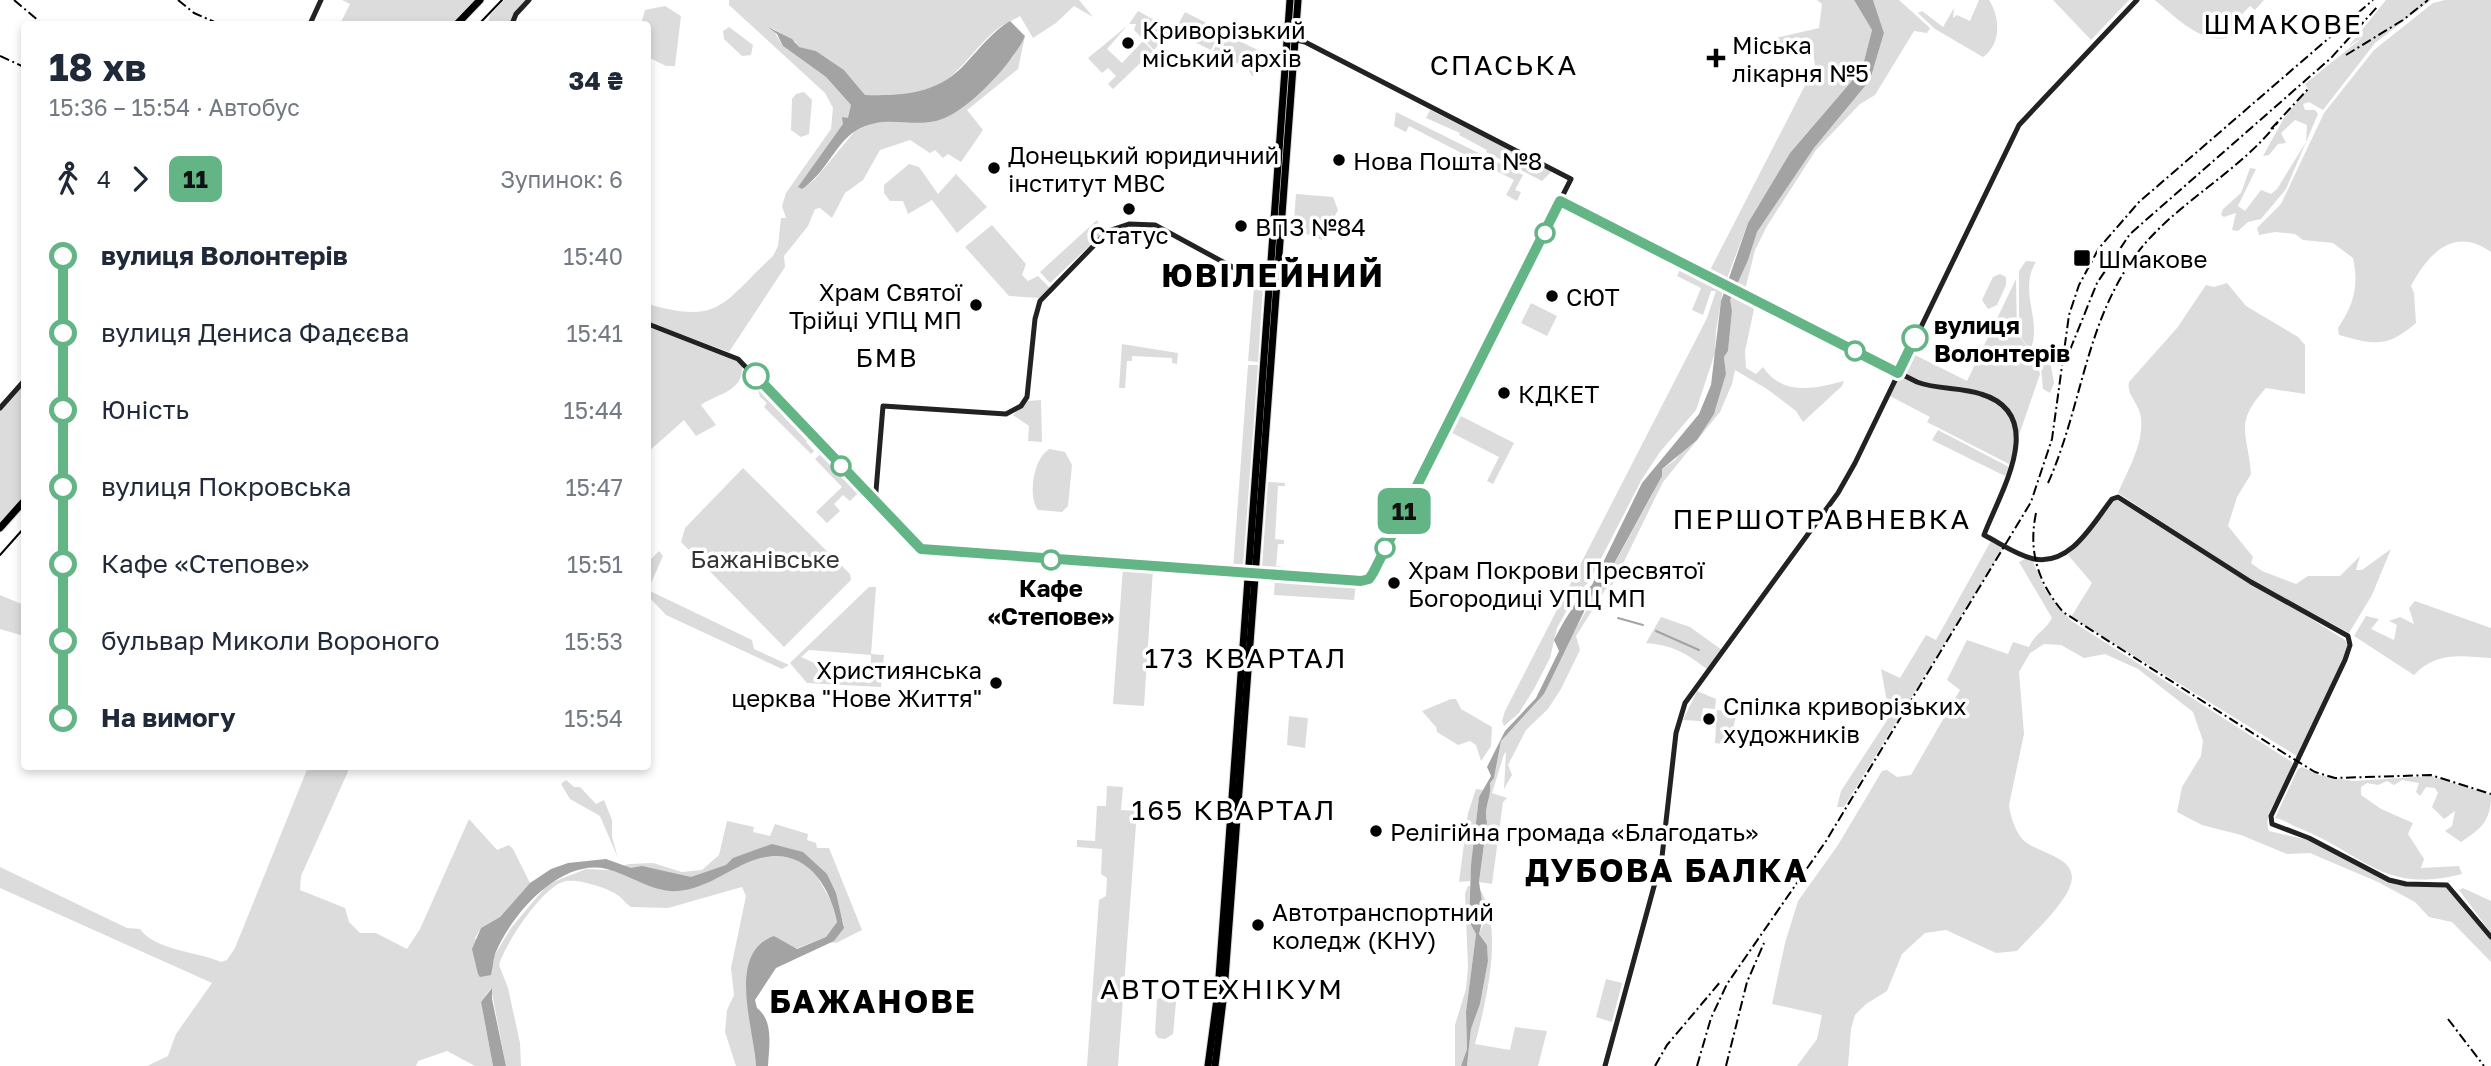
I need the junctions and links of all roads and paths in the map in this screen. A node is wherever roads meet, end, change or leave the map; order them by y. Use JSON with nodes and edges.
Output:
{"nodes":[{"id":1,"x":321,"y":0,"type":"edge"},
{"id":2,"x":480,"y":0,"type":"edge"},
{"id":3,"x":528,"y":0,"type":"edge"},
{"id":4,"x":1290,"y":0,"type":"edge"},
{"id":5,"x":1298,"y":0,"type":"edge"},
{"id":6,"x":2137,"y":0,"type":"edge"},
{"id":7,"x":311,"y":21,"type":"edge"},
{"id":8,"x":460,"y":21,"type":"edge"},
{"id":9,"x":513,"y":21,"type":"edge"},
{"id":10,"x":1291,"y":39,"type":"junction"},
{"id":11,"x":1560,"y":201,"type":"junction"},
{"id":12,"x":1273,"y":275,"type":"junction"},
{"id":13,"x":651,"y":325,"type":"edge"},
{"id":14,"x":1898,"y":373,"type":"junction"},
{"id":15,"x":21,"y":384,"type":"edge"},
{"id":16,"x":0,"y":408,"type":"edge"},
{"id":17,"x":875,"y":503,"type":"junction"},
{"id":18,"x":21,"y":504,"type":"edge"},
{"id":19,"x":0,"y":528,"type":"edge"},
{"id":20,"x":1252,"y":573,"type":"junction"},
{"id":21,"x":2491,"y":937,"type":"edge"},
{"id":22,"x":1222,"y":981,"type":"junction"},
{"id":23,"x":1208,"y":1066,"type":"edge"},
{"id":24,"x":1215,"y":1066,"type":"edge"},
{"id":25,"x":1605,"y":1066,"type":"edge"}],
"edges":[{"from":1,"to":7,"type":"street"},
{"from":2,"to":8,"type":"main road"},
{"from":3,"to":9,"type":"street"},
{"from":4,"to":10,"type":"main road"},
{"from":5,"to":10,"type":"main road"},
{"from":6,"to":14,"type":"street"},
{"from":10,"to":11,"type":"street"},
{"from":10,"to":12,"type":"main road"},
{"from":11,"to":14,"type":"street"},
{"from":11,"to":20,"type":"street"},
{"from":12,"to":17,"type":"street"},
{"from":12,"to":20,"type":"main road"},
{"from":13,"to":17,"type":"street"},
{"from":14,"to":21,"type":"street"},
{"from":14,"to":25,"type":"street"},
{"from":15,"to":16,"type":"street"},
{"from":17,"to":20,"type":"street"},
{"from":18,"to":19,"type":"main road"},
{"from":20,"to":22,"type":"main road"},
{"from":22,"to":23,"type":"main road"},
{"from":22,"to":24,"type":"main road"}]}
